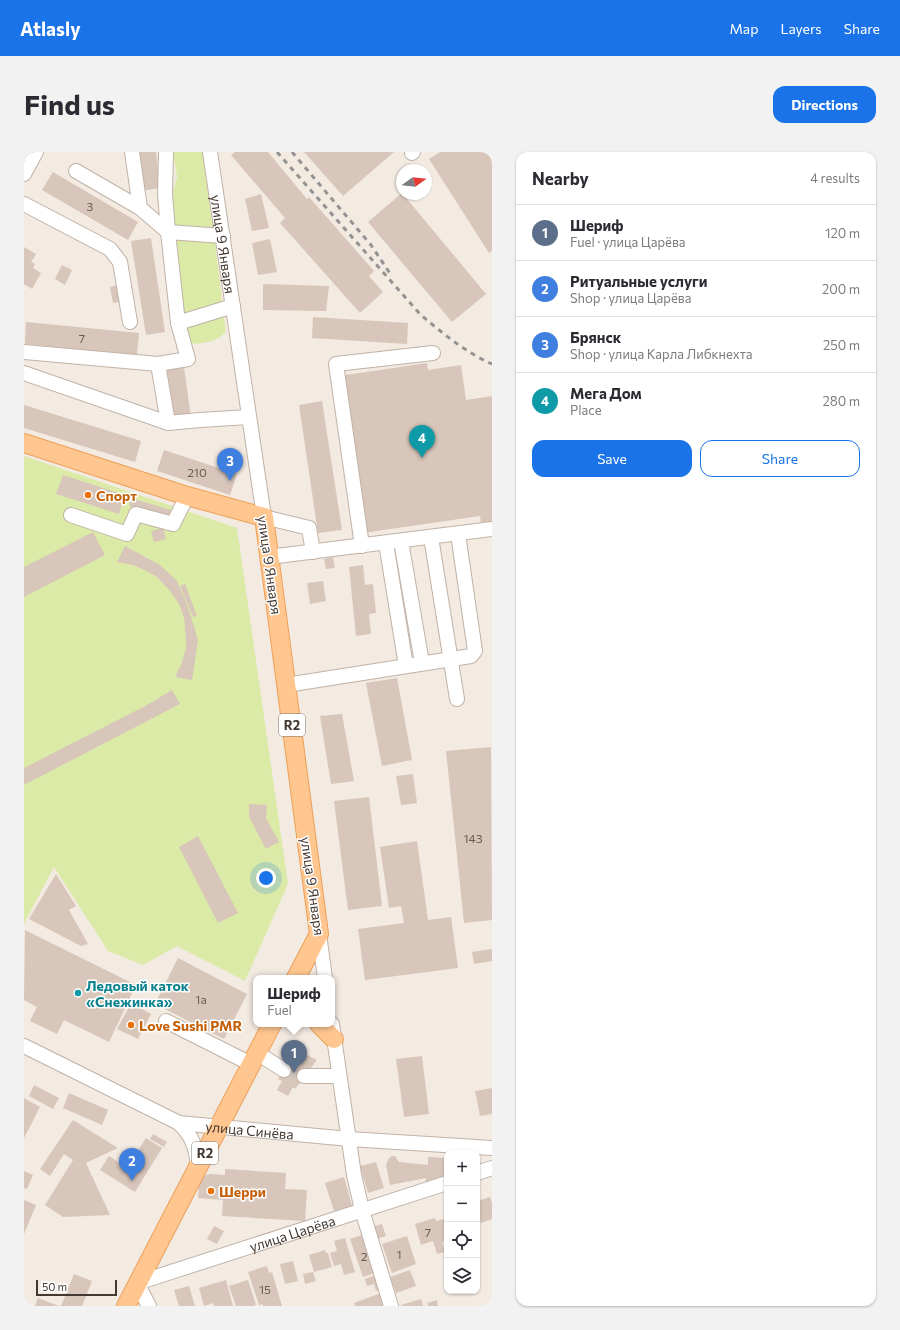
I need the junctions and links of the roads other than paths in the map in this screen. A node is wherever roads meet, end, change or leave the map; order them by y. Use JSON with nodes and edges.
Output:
{"nodes":[{"id":1,"x":36,"y":152,"type":"edge"},
{"id":2,"x":132,"y":152,"type":"edge"},
{"id":3,"x":166,"y":152,"type":"edge"},
{"id":4,"x":210,"y":152,"type":"edge"},
{"id":5,"x":76,"y":171,"type":"dead end"},
{"id":6,"x":24,"y":174,"type":"edge"},
{"id":7,"x":24,"y":204,"type":"edge"},
{"id":8,"x":140,"y":208,"type":"junction"},
{"id":9,"x":168,"y":232,"type":"junction"},
{"id":10,"x":223,"y":236,"type":"junction"},
{"id":11,"x":233,"y":306,"type":"junction"},
{"id":12,"x":130,"y":322,"type":"dead end"},
{"id":13,"x":178,"y":323,"type":"junction"},
{"id":14,"x":24,"y":352,"type":"edge"},
{"id":15,"x":432,"y":353,"type":"dead end"},
{"id":16,"x":158,"y":364,"type":"junction"},
{"id":17,"x":24,"y":373,"type":"edge"},
{"id":18,"x":249,"y":417,"type":"junction"},
{"id":19,"x":168,"y":423,"type":"junction"},
{"id":20,"x":24,"y":443,"type":"edge"},
{"id":21,"x":186,"y":496,"type":"junction"},
{"id":22,"x":71,"y":515,"type":"dead end"},
{"id":23,"x":264,"y":517,"type":"junction"},
{"id":24,"x":492,"y":529,"type":"edge"},
{"id":25,"x":458,"y":534,"type":"junction"},
{"id":26,"x":432,"y":537,"type":"junction"},
{"id":27,"x":401,"y":541,"type":"junction"},
{"id":28,"x":386,"y":543,"type":"junction"},
{"id":29,"x":362,"y":546,"type":"junction"},
{"id":30,"x":313,"y":552,"type":"junction"},
{"id":31,"x":269,"y":557,"type":"junction"},
{"id":32,"x":450,"y":659,"type":"junction"},
{"id":33,"x":422,"y":663,"type":"junction"},
{"id":34,"x":406,"y":666,"type":"junction"},
{"id":35,"x":286,"y":685,"type":"junction"},
{"id":36,"x":457,"y":699,"type":"dead end"},
{"id":37,"x":319,"y":934,"type":"junction"},
{"id":38,"x":298,"y":975,"type":"edge"},
{"id":39,"x":326,"y":975,"type":"edge"},
{"id":40,"x":166,"y":1021,"type":"dead end"},
{"id":41,"x":270,"y":1027,"type":"edge"},
{"id":42,"x":333,"y":1031,"type":"edge"},
{"id":43,"x":24,"y":1046,"type":"edge"},
{"id":44,"x":254,"y":1058,"type":"junction"},
{"id":45,"x":284,"y":1070,"type":"tunnel mouth"},
{"id":46,"x":304,"y":1076,"type":"tunnel mouth"},
{"id":47,"x":339,"y":1076,"type":"junction"},
{"id":48,"x":179,"y":1123,"type":"junction"},
{"id":49,"x":219,"y":1126,"type":"junction"},
{"id":50,"x":349,"y":1140,"type":"junction"},
{"id":51,"x":492,"y":1148,"type":"edge"},
{"id":52,"x":198,"y":1167,"type":"junction"},
{"id":53,"x":492,"y":1168,"type":"edge"},
{"id":54,"x":480,"y":1172,"type":"edge"},
{"id":55,"x":444,"y":1184,"type":"edge"},
{"id":56,"x":362,"y":1210,"type":"junction"},
{"id":57,"x":137,"y":1283,"type":"junction"},
{"id":58,"x":126,"y":1306,"type":"edge"},
{"id":59,"x":149,"y":1306,"type":"edge"},
{"id":60,"x":391,"y":1306,"type":"edge"}],
"edges":[{"from":1,"to":6,"type":"street"},
{"from":2,"to":8,"type":"street"},
{"from":3,"to":9,"type":"street"},
{"from":4,"to":10,"type":"street","name":"улица 9 Января"},
{"from":5,"to":8,"type":"street"},
{"from":7,"to":12,"type":"street"},
{"from":8,"to":9,"type":"street"},
{"from":9,"to":10,"type":"street"},
{"from":9,"to":13,"type":"street"},
{"from":10,"to":11,"type":"street","name":"улица 9 Января"},
{"from":11,"to":13,"type":"street"},
{"from":11,"to":18,"type":"street","name":"улица 9 Января"},
{"from":13,"to":16,"type":"street"},
{"from":14,"to":16,"type":"street"},
{"from":15,"to":29,"type":"street"},
{"from":16,"to":19,"type":"street"},
{"from":17,"to":19,"type":"street"},
{"from":18,"to":19,"type":"street"},
{"from":18,"to":23,"type":"street","name":"улица 9 Января"},
{"from":20,"to":21,"type":"main road"},
{"from":21,"to":22,"type":"street"},
{"from":21,"to":23,"type":"main road"},
{"from":23,"to":30,"type":"street"},
{"from":23,"to":31,"type":"main road","name":"улица 9 Января","number":"R2"},
{"from":24,"to":25,"type":"street"},
{"from":25,"to":26,"type":"street"},
{"from":25,"to":32,"type":"street"},
{"from":26,"to":27,"type":"street"},
{"from":26,"to":32,"type":"street"},
{"from":27,"to":28,"type":"street"},
{"from":27,"to":33,"type":"street"},
{"from":28,"to":29,"type":"street"},
{"from":28,"to":34,"type":"street"},
{"from":29,"to":30,"type":"street"},
{"from":30,"to":31,"type":"street"},
{"from":31,"to":35,"type":"main road","name":"улица 9 Января","number":"R2"},
{"from":32,"to":33,"type":"street"},
{"from":32,"to":36,"type":"street"},
{"from":33,"to":34,"type":"street"},
{"from":34,"to":35,"type":"street"},
{"from":35,"to":37,"type":"main road","name":"улица 9 Января","number":"R2"},
{"from":37,"to":38,"type":"main road"},
{"from":37,"to":39,"type":"street","name":"улица 9 Января"},
{"from":40,"to":44,"type":"street"},
{"from":41,"to":44,"type":"main road","number":"R2"},
{"from":42,"to":47,"type":"street"},
{"from":43,"to":48,"type":"street","name":"улица Синёва"},
{"from":44,"to":45,"type":"street"},
{"from":44,"to":49,"type":"main road","number":"R2"},
{"from":46,"to":47,"type":"street"},
{"from":47,"to":50,"type":"street"},
{"from":48,"to":49,"type":"street","name":"улица Синёва"},
{"from":48,"to":52,"type":"street"},
{"from":49,"to":50,"type":"street","name":"улица Синёва"},
{"from":49,"to":52,"type":"main road","number":"R2"},
{"from":50,"to":51,"type":"street","name":"улица Синёва"},
{"from":50,"to":56,"type":"street"},
{"from":52,"to":57,"type":"main road","number":"R2"},
{"from":53,"to":54,"type":"street"},
{"from":55,"to":56,"type":"street","name":"улица Царёва"},
{"from":56,"to":57,"type":"street","name":"улица Царёва"},
{"from":56,"to":60,"type":"street"},
{"from":57,"to":58,"type":"main road","number":"R2"},
{"from":57,"to":59,"type":"street"}]}
